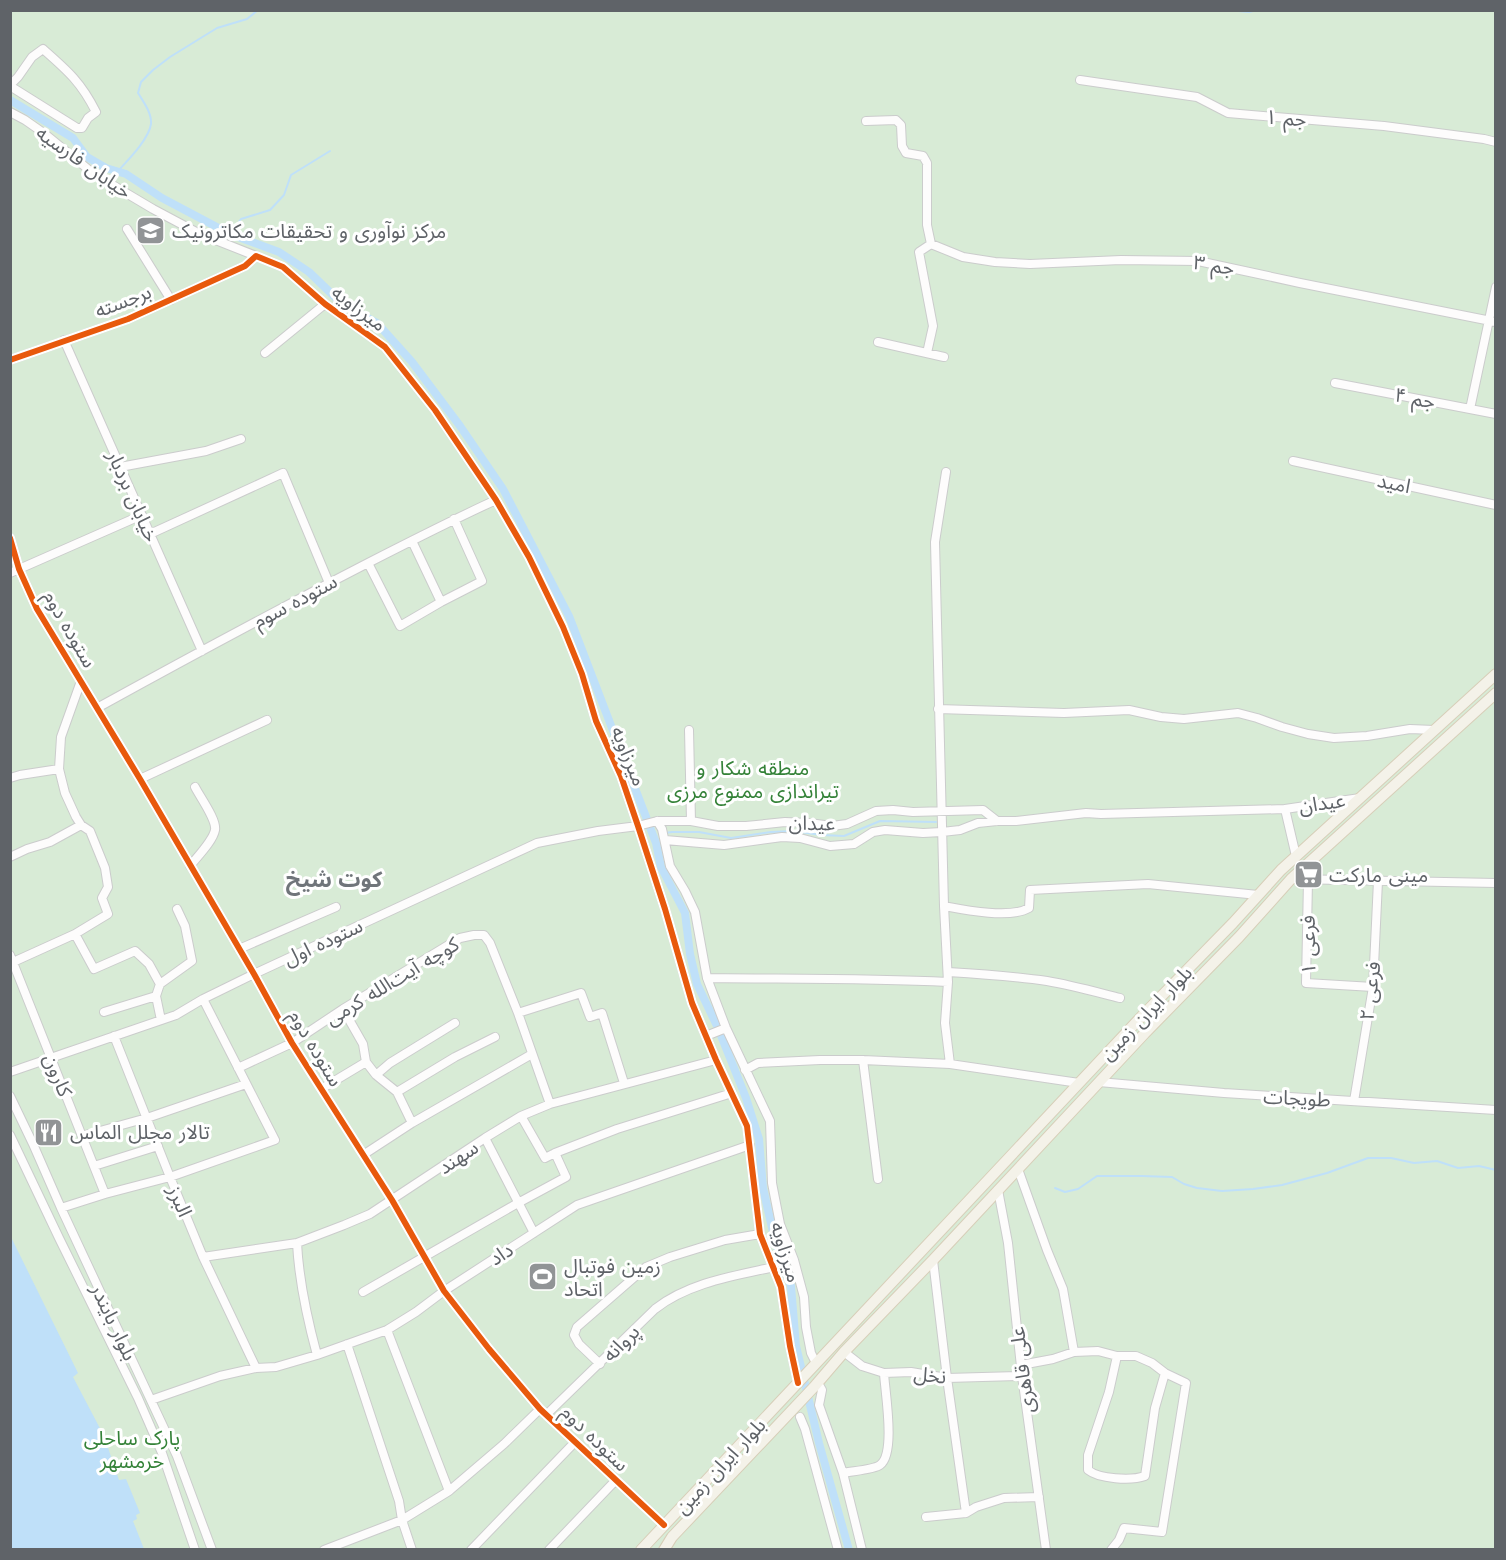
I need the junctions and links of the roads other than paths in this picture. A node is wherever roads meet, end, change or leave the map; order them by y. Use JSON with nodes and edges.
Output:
{"nodes":[{"id":1,"x":1080,"y":80,"type":"dead end"},
{"id":2,"x":10,"y":86,"type":"edge"},
{"id":3,"x":10,"y":112,"type":"edge"},
{"id":4,"x":866,"y":121,"type":"dead end"},
{"id":5,"x":1496,"y":142,"type":"edge"},
{"id":6,"x":127,"y":229,"type":"dead end"},
{"id":7,"x":931,"y":244,"type":"junction"},
{"id":8,"x":256,"y":256,"type":"junction"},
{"id":9,"x":1496,"y":287,"type":"edge"},
{"id":10,"x":171,"y":300,"type":"junction"},
{"id":11,"x":325,"y":303,"type":"junction"},
{"id":12,"x":1492,"y":321,"type":"edge"},
{"id":13,"x":64,"y":340,"type":"junction"},
{"id":14,"x":878,"y":342,"type":"dead end"},
{"id":15,"x":265,"y":353,"type":"dead end"},
{"id":16,"x":927,"y":353,"type":"junction"},
{"id":17,"x":944,"y":357,"type":"dead end"},
{"id":18,"x":10,"y":360,"type":"edge"},
{"id":19,"x":1335,"y":382,"type":"dead end"},
{"id":20,"x":1470,"y":409,"type":"junction"},
{"id":21,"x":1496,"y":414,"type":"edge"},
{"id":22,"x":241,"y":440,"type":"dead end"},
{"id":23,"x":1293,"y":461,"type":"dead end"},
{"id":24,"x":120,"y":467,"type":"junction"},
{"id":25,"x":946,"y":472,"type":"dead end"},
{"id":26,"x":496,"y":500,"type":"junction"},
{"id":27,"x":1496,"y":505,"type":"edge"},
{"id":28,"x":142,"y":515,"type":"junction"},
{"id":29,"x":454,"y":519,"type":"junction"},
{"id":30,"x":150,"y":534,"type":"junction"},
{"id":31,"x":10,"y":538,"type":"edge"},
{"id":32,"x":412,"y":541,"type":"junction"},
{"id":33,"x":368,"y":563,"type":"junction"},
{"id":34,"x":15,"y":571,"type":"edge"},
{"id":35,"x":329,"y":583,"type":"junction"},
{"id":36,"x":441,"y":602,"type":"junction"},
{"id":37,"x":202,"y":651,"type":"junction"},
{"id":38,"x":1496,"y":674,"type":"edge"},
{"id":39,"x":81,"y":681,"type":"junction"},
{"id":40,"x":1496,"y":693,"type":"edge"},
{"id":41,"x":97,"y":708,"type":"junction"},
{"id":42,"x":938,"y":709,"type":"junction"},
{"id":43,"x":267,"y":720,"type":"dead end"},
{"id":44,"x":690,"y":730,"type":"dead end"},
{"id":45,"x":1434,"y":730,"type":"junction"},
{"id":46,"x":59,"y":769,"type":"junction"},
{"id":47,"x":10,"y":778,"type":"edge"},
{"id":48,"x":140,"y":779,"type":"junction"},
{"id":49,"x":195,"y":787,"type":"dead end"},
{"id":50,"x":1360,"y":798,"type":"junction"},
{"id":51,"x":1285,"y":808,"type":"junction"},
{"id":52,"x":941,"y":812,"type":"junction"},
{"id":53,"x":655,"y":821,"type":"junction"},
{"id":54,"x":691,"y":821,"type":"junction"},
{"id":55,"x":998,"y":821,"type":"junction"},
{"id":56,"x":81,"y":825,"type":"junction"},
{"id":57,"x":640,"y":826,"type":"junction"},
{"id":58,"x":942,"y":832,"type":"junction"},
{"id":59,"x":664,"y":836,"type":"junction"},
{"id":60,"x":1296,"y":856,"type":"junction"},
{"id":61,"x":10,"y":857,"type":"edge"},
{"id":62,"x":190,"y":866,"type":"junction"},
{"id":63,"x":1291,"y":879,"type":"junction"},
{"id":64,"x":1308,"y":879,"type":"junction"},
{"id":65,"x":1378,"y":881,"type":"junction"},
{"id":66,"x":1496,"y":883,"type":"edge"},
{"id":67,"x":1258,"y":895,"type":"junction"},
{"id":68,"x":944,"y":906,"type":"junction"},
{"id":69,"x":336,"y":907,"type":"dead end"},
{"id":70,"x":177,"y":909,"type":"dead end"},
{"id":71,"x":75,"y":934,"type":"junction"},
{"id":72,"x":239,"y":949,"type":"junction"},
{"id":73,"x":12,"y":960,"type":"edge"},
{"id":74,"x":254,"y":974,"type":"junction"},
{"id":75,"x":948,"y":977,"type":"junction"},
{"id":76,"x":707,"y":978,"type":"junction"},
{"id":77,"x":160,"y":984,"type":"junction"},
{"id":78,"x":1373,"y":987,"type":"junction"},
{"id":79,"x":156,"y":996,"type":"junction"},
{"id":80,"x":1120,"y":998,"type":"dead end"},
{"id":81,"x":203,"y":999,"type":"junction"},
{"id":82,"x":343,"y":1009,"type":"junction"},
{"id":83,"x":104,"y":1012,"type":"dead end"},
{"id":84,"x":518,"y":1013,"type":"junction"},
{"id":85,"x":161,"y":1020,"type":"junction"},
{"id":86,"x":455,"y":1023,"type":"dead end"},
{"id":87,"x":725,"y":1029,"type":"junction"},
{"id":88,"x":709,"y":1035,"type":"junction"},
{"id":89,"x":114,"y":1036,"type":"junction"},
{"id":90,"x":495,"y":1036,"type":"dead end"},
{"id":91,"x":292,"y":1043,"type":"junction"},
{"id":92,"x":532,"y":1054,"type":"junction"},
{"id":93,"x":51,"y":1058,"type":"junction"},
{"id":94,"x":716,"y":1060,"type":"junction"},
{"id":95,"x":863,"y":1060,"type":"junction"},
{"id":96,"x":366,"y":1062,"type":"junction"},
{"id":97,"x":950,"y":1064,"type":"junction"},
{"id":98,"x":238,"y":1068,"type":"junction"},
{"id":99,"x":745,"y":1070,"type":"junction"},
{"id":100,"x":10,"y":1072,"type":"edge"},
{"id":101,"x":376,"y":1075,"type":"junction"},
{"id":102,"x":1099,"y":1082,"type":"junction"},
{"id":103,"x":624,"y":1083,"type":"junction"},
{"id":104,"x":1079,"y":1083,"type":"junction"},
{"id":105,"x":246,"y":1084,"type":"junction"},
{"id":106,"x":321,"y":1089,"type":"junction"},
{"id":107,"x":397,"y":1092,"type":"junction"},
{"id":108,"x":732,"y":1093,"type":"junction"},
{"id":109,"x":10,"y":1096,"type":"edge"},
{"id":110,"x":1354,"y":1101,"type":"junction"},
{"id":111,"x":550,"y":1104,"type":"junction"},
{"id":112,"x":1496,"y":1110,"type":"edge"},
{"id":113,"x":521,"y":1116,"type":"junction"},
{"id":114,"x":147,"y":1118,"type":"junction"},
{"id":115,"x":412,"y":1123,"type":"junction"},
{"id":116,"x":10,"y":1135,"type":"edge"},
{"id":117,"x":82,"y":1136,"type":"junction"},
{"id":118,"x":485,"y":1138,"type":"junction"},
{"id":119,"x":750,"y":1145,"type":"junction"},
{"id":120,"x":158,"y":1146,"type":"junction"},
{"id":121,"x":555,"y":1153,"type":"junction"},
{"id":122,"x":363,"y":1155,"type":"junction"},
{"id":123,"x":94,"y":1166,"type":"junction"},
{"id":124,"x":1018,"y":1168,"type":"junction"},
{"id":125,"x":170,"y":1177,"type":"junction"},
{"id":126,"x":878,"y":1179,"type":"dead end"},
{"id":127,"x":998,"y":1190,"type":"junction"},
{"id":128,"x":105,"y":1194,"type":"junction"},
{"id":129,"x":392,"y":1200,"type":"junction"},
{"id":130,"x":518,"y":1203,"type":"junction"},
{"id":131,"x":61,"y":1208,"type":"junction"},
{"id":132,"x":72,"y":1232,"type":"junction"},
{"id":133,"x":534,"y":1233,"type":"junction"},
{"id":134,"x":760,"y":1234,"type":"junction"},
{"id":135,"x":59,"y":1238,"type":"junction"},
{"id":136,"x":297,"y":1243,"type":"junction"},
{"id":137,"x":203,"y":1257,"type":"junction"},
{"id":138,"x":424,"y":1257,"type":"junction"},
{"id":139,"x":933,"y":1260,"type":"junction"},
{"id":140,"x":774,"y":1267,"type":"junction"},
{"id":141,"x":444,"y":1291,"type":"junction"},
{"id":142,"x":363,"y":1292,"type":"dead end"},
{"id":143,"x":387,"y":1330,"type":"junction"},
{"id":144,"x":347,"y":1344,"type":"junction"},
{"id":145,"x":1074,"y":1352,"type":"junction"},
{"id":146,"x":844,"y":1353,"type":"junction"},
{"id":147,"x":317,"y":1355,"type":"junction"},
{"id":148,"x":1116,"y":1356,"type":"junction"},
{"id":149,"x":600,"y":1364,"type":"junction"},
{"id":150,"x":1021,"y":1365,"type":"junction"},
{"id":151,"x":255,"y":1366,"type":"junction"},
{"id":152,"x":814,"y":1366,"type":"junction"},
{"id":153,"x":884,"y":1373,"type":"junction"},
{"id":154,"x":1165,"y":1373,"type":"junction"},
{"id":155,"x":1022,"y":1376,"type":"junction"},
{"id":156,"x":946,"y":1378,"type":"junction"},
{"id":157,"x":798,"y":1383,"type":"junction"},
{"id":158,"x":816,"y":1385,"type":"junction"},
{"id":159,"x":151,"y":1400,"type":"junction"},
{"id":160,"x":543,"y":1412,"type":"junction"},
{"id":161,"x":800,"y":1417,"type":"dead end"},
{"id":162,"x":575,"y":1443,"type":"junction"},
{"id":163,"x":843,"y":1473,"type":"junction"},
{"id":164,"x":615,"y":1480,"type":"junction"},
{"id":165,"x":449,"y":1491,"type":"junction"},
{"id":166,"x":1039,"y":1497,"type":"junction"},
{"id":167,"x":966,"y":1513,"type":"junction"},
{"id":168,"x":926,"y":1517,"type":"dead end"},
{"id":169,"x":402,"y":1520,"type":"junction"},
{"id":170,"x":664,"y":1525,"type":"junction"},
{"id":171,"x":195,"y":1550,"type":"edge"},
{"id":172,"x":212,"y":1550,"type":"edge"},
{"id":173,"x":324,"y":1550,"type":"edge"},
{"id":174,"x":412,"y":1550,"type":"edge"},
{"id":175,"x":471,"y":1550,"type":"edge"},
{"id":176,"x":549,"y":1550,"type":"edge"},
{"id":177,"x":641,"y":1550,"type":"edge"},
{"id":178,"x":664,"y":1550,"type":"edge"},
{"id":179,"x":838,"y":1550,"type":"edge"},
{"id":180,"x":862,"y":1550,"type":"edge"},
{"id":181,"x":1046,"y":1550,"type":"edge"},
{"id":182,"x":1111,"y":1550,"type":"edge"}],
"edges":[{"from":1,"to":5,"type":"street","name":"جم ۱"},
{"from":2,"to":2,"type":"street","name":"خیابان فارسیه"},
{"from":3,"to":8,"type":"street","name":"خیابان فارسیه"},
{"from":4,"to":7,"type":"street"},
{"from":6,"to":10,"type":"street"},
{"from":7,"to":12,"type":"street","name":"جم ۳"},
{"from":7,"to":16,"type":"street"},
{"from":8,"to":10,"type":"street","name":"برجسته"},
{"from":8,"to":11,"type":"street","name":"میرزاویه"},
{"from":9,"to":12,"type":"street"},
{"from":10,"to":13,"type":"street","name":"برجسته"},
{"from":11,"to":15,"type":"street"},
{"from":11,"to":26,"type":"street","name":"میرزاویه"},
{"from":12,"to":20,"type":"street"},
{"from":13,"to":18,"type":"street","name":"برجسته"},
{"from":13,"to":24,"type":"street","name":"خیابان بردبار"},
{"from":14,"to":16,"type":"street"},
{"from":16,"to":17,"type":"street"},
{"from":19,"to":20,"type":"street","name":"جم ۴"},
{"from":20,"to":21,"type":"street","name":"جم ۴"},
{"from":22,"to":24,"type":"street"},
{"from":23,"to":27,"type":"street","name":"امید"},
{"from":24,"to":28,"type":"street","name":"خیابان بردبار"},
{"from":25,"to":42,"type":"street"},
{"from":26,"to":29,"type":"street","name":"ستوده سوم"},
{"from":26,"to":57,"type":"street","name":"میرزاویه"},
{"from":28,"to":30,"type":"street","name":"خیابان بردبار"},
{"from":28,"to":34,"type":"street"},
{"from":29,"to":32,"type":"street","name":"ستوده سوم"},
{"from":29,"to":36,"type":"street"},
{"from":30,"to":35,"type":"street"},
{"from":30,"to":37,"type":"street","name":"خیابان بردبار"},
{"from":31,"to":34,"type":"street","name":"ستوده دوم"},
{"from":32,"to":33,"type":"street","name":"ستوده سوم"},
{"from":32,"to":36,"type":"street"},
{"from":33,"to":35,"type":"street","name":"ستوده سوم"},
{"from":33,"to":36,"type":"street"},
{"from":34,"to":39,"type":"street","name":"ستوده دوم"},
{"from":35,"to":37,"type":"street","name":"ستوده سوم"},
{"from":37,"to":41,"type":"street","name":"ستوده سوم"},
{"from":38,"to":45,"type":"main road","name":"بلوار ایران زمین"},
{"from":39,"to":41,"type":"street","name":"ستوده دوم"},
{"from":39,"to":46,"type":"street"},
{"from":40,"to":63,"type":"main road","name":"بلوار ایران زمین"},
{"from":41,"to":48,"type":"street","name":"ستوده دوم"},
{"from":42,"to":45,"type":"street"},
{"from":42,"to":52,"type":"street"},
{"from":43,"to":48,"type":"street"},
{"from":44,"to":54,"type":"street"},
{"from":45,"to":50,"type":"main road","name":"بلوار ایران زمین"},
{"from":46,"to":47,"type":"street"},
{"from":46,"to":56,"type":"street"},
{"from":48,"to":62,"type":"street","name":"ستوده دوم"},
{"from":49,"to":62,"type":"street"},
{"from":50,"to":51,"type":"street","name":"عیدان"},
{"from":50,"to":60,"type":"main road","name":"بلوار ایران زمین"},
{"from":51,"to":55,"type":"street","name":"عیدان"},
{"from":51,"to":60,"type":"street","name":"عیدان"},
{"from":52,"to":54,"type":"street","name":"عیدان"},
{"from":52,"to":55,"type":"street","name":"عیدان"},
{"from":52,"to":58,"type":"street"},
{"from":53,"to":54,"type":"street","name":"عیدان"},
{"from":53,"to":57,"type":"street","name":"ستوده اول"},
{"from":53,"to":59,"type":"street"},
{"from":55,"to":58,"type":"street","name":"عیدان"},
{"from":56,"to":61,"type":"street"},
{"from":56,"to":71,"type":"street"},
{"from":57,"to":74,"type":"street","name":"ستوده اول"},
{"from":57,"to":88,"type":"street","name":"میرزاویه"},
{"from":58,"to":59,"type":"street","name":"عیدان"},
{"from":58,"to":68,"type":"street"},
{"from":59,"to":76,"type":"street"},
{"from":60,"to":67,"type":"main road","name":"بلوار ایران زمین"},
{"from":62,"to":72,"type":"street","name":"ستوده دوم"},
{"from":63,"to":64,"type":"street"},
{"from":63,"to":102,"type":"main road","name":"بلوار ایران زمین"},
{"from":64,"to":65,"type":"street"},
{"from":64,"to":78,"type":"street","name":"فرعی ۱"},
{"from":65,"to":66,"type":"street"},
{"from":65,"to":78,"type":"street","name":"فرعی ۲"},
{"from":67,"to":68,"type":"street"},
{"from":67,"to":104,"type":"main road","name":"بلوار ایران زمین"},
{"from":68,"to":75,"type":"street"},
{"from":69,"to":72,"type":"street"},
{"from":70,"to":77,"type":"street"},
{"from":71,"to":73,"type":"street"},
{"from":71,"to":77,"type":"street"},
{"from":72,"to":74,"type":"street","name":"ستوده دوم"},
{"from":73,"to":93,"type":"street","name":"کارون"},
{"from":74,"to":81,"type":"street","name":"ستوده اول"},
{"from":74,"to":91,"type":"street","name":"ستوده دوم"},
{"from":75,"to":76,"type":"street"},
{"from":75,"to":80,"type":"street"},
{"from":75,"to":97,"type":"street"},
{"from":76,"to":87,"type":"street"},
{"from":77,"to":79,"type":"street"},
{"from":78,"to":110,"type":"street","name":"فرعی ۲"},
{"from":79,"to":83,"type":"street"},
{"from":79,"to":85,"type":"street"},
{"from":81,"to":85,"type":"street","name":"ستوده اول"},
{"from":81,"to":98,"type":"street"},
{"from":82,"to":84,"type":"street","name":"کوچه آیت‌الله کرمی"},
{"from":82,"to":91,"type":"street","name":"کوچه آیت‌الله کرمی"},
{"from":82,"to":96,"type":"street"},
{"from":84,"to":92,"type":"street","name":"کوچه آیت‌الله کرمی"},
{"from":84,"to":103,"type":"street"},
{"from":85,"to":89,"type":"street","name":"ستوده اول"},
{"from":86,"to":101,"type":"street"},
{"from":87,"to":88,"type":"street"},
{"from":87,"to":99,"type":"street"},
{"from":88,"to":94,"type":"street","name":"میرزاویه"},
{"from":89,"to":93,"type":"street","name":"ستوده اول"},
{"from":89,"to":114,"type":"street","name":"البرز"},
{"from":90,"to":107,"type":"street"},
{"from":91,"to":98,"type":"street","name":"کوچه آیت‌الله کرمی"},
{"from":91,"to":106,"type":"street","name":"ستوده دوم"},
{"from":92,"to":111,"type":"street","name":"کوچه آیت‌الله کرمی"},
{"from":92,"to":115,"type":"street"},
{"from":93,"to":100,"type":"street","name":"ستوده اول"},
{"from":93,"to":117,"type":"street","name":"کارون"},
{"from":94,"to":103,"type":"street","name":"سهند"},
{"from":94,"to":108,"type":"street","name":"میرزاویه"},
{"from":95,"to":97,"type":"street"},
{"from":95,"to":99,"type":"street"},
{"from":95,"to":126,"type":"street"},
{"from":96,"to":101,"type":"street"},
{"from":96,"to":106,"type":"street"},
{"from":97,"to":104,"type":"street"},
{"from":98,"to":105,"type":"street"},
{"from":99,"to":152,"type":"street"},
{"from":101,"to":107,"type":"street"},
{"from":102,"to":110,"type":"street","name":"طویجات"},
{"from":102,"to":124,"type":"main road","name":"بلوار ایران زمین"},
{"from":103,"to":111,"type":"street","name":"سهند"},
{"from":104,"to":152,"type":"main road","name":"بلوار ایران زمین"},
{"from":105,"to":114,"type":"street"},
{"from":105,"to":125,"type":"street"},
{"from":106,"to":122,"type":"street","name":"ستوده دوم"},
{"from":107,"to":115,"type":"street"},
{"from":108,"to":119,"type":"street","name":"میرزاویه"},
{"from":108,"to":121,"type":"street"},
{"from":109,"to":131,"type":"street","name":"بلوار بایندر"},
{"from":110,"to":112,"type":"street","name":"طویجات"},
{"from":111,"to":113,"type":"street","name":"سهند"},
{"from":113,"to":118,"type":"street","name":"سهند"},
{"from":113,"to":121,"type":"street"},
{"from":114,"to":117,"type":"street"},
{"from":114,"to":120,"type":"street","name":"البرز"},
{"from":115,"to":122,"type":"street"},
{"from":116,"to":135,"type":"street","name":"بلوار بایندر"},
{"from":117,"to":123,"type":"street","name":"کارون"},
{"from":118,"to":129,"type":"street","name":"سهند"},
{"from":118,"to":130,"type":"street"},
{"from":119,"to":133,"type":"street","name":"داد"},
{"from":119,"to":134,"type":"street","name":"میرزاویه"},
{"from":120,"to":123,"type":"street"},
{"from":120,"to":125,"type":"street","name":"البرز"},
{"from":121,"to":130,"type":"street"},
{"from":122,"to":129,"type":"street","name":"ستوده دوم"},
{"from":123,"to":128,"type":"street","name":"کارون"},
{"from":124,"to":127,"type":"main road","name":"بلوار ایران زمین"},
{"from":124,"to":145,"type":"street"},
{"from":125,"to":128,"type":"street"},
{"from":125,"to":137,"type":"street","name":"البرز"},
{"from":127,"to":139,"type":"main road","name":"بلوار ایران زمین"},
{"from":127,"to":150,"type":"street","name":"علی قاهری"},
{"from":128,"to":131,"type":"street"},
{"from":129,"to":136,"type":"street","name":"سهند"},
{"from":129,"to":138,"type":"street","name":"ستوده دوم"},
{"from":130,"to":133,"type":"street"},
{"from":130,"to":138,"type":"street"},
{"from":131,"to":132,"type":"street","name":"بلوار بایندر"},
{"from":132,"to":135,"type":"street"},
{"from":132,"to":159,"type":"street","name":"بلوار بایندر"},
{"from":133,"to":141,"type":"street","name":"داد"},
{"from":134,"to":140,"type":"street","name":"میرزاویه"},
{"from":134,"to":149,"type":"street"},
{"from":135,"to":171,"type":"street","name":"بلوار بایندر"},
{"from":136,"to":137,"type":"street","name":"سهند"},
{"from":136,"to":147,"type":"street"},
{"from":137,"to":151,"type":"street","name":"البرز"},
{"from":138,"to":141,"type":"street","name":"ستوده دوم"},
{"from":138,"to":142,"type":"street"},
{"from":139,"to":146,"type":"main road","name":"بلوار ایران زمین"},
{"from":139,"to":156,"type":"street"},
{"from":140,"to":149,"type":"street","name":"پروانه"},
{"from":140,"to":157,"type":"street","name":"میرزاویه"},
{"from":141,"to":143,"type":"street","name":"داد"},
{"from":141,"to":160,"type":"street","name":"ستوده دوم"},
{"from":143,"to":144,"type":"street","name":"داد"},
{"from":143,"to":165,"type":"street"},
{"from":144,"to":147,"type":"street","name":"داد"},
{"from":144,"to":169,"type":"street"},
{"from":145,"to":148,"type":"street"},
{"from":145,"to":150,"type":"street"},
{"from":146,"to":153,"type":"street","name":"نخل"},
{"from":146,"to":158,"type":"main road","name":"بلوار ایران زمین"},
{"from":147,"to":151,"type":"street","name":"داد"},
{"from":148,"to":154,"type":"street"},
{"from":148,"to":154,"type":"street"},
{"from":149,"to":160,"type":"street","name":"پروانه"},
{"from":150,"to":155,"type":"street","name":"علی قاهری"},
{"from":151,"to":159,"type":"street","name":"داد"},
{"from":152,"to":157,"type":"main road","name":"بلوار ایران زمین"},
{"from":153,"to":156,"type":"street","name":"نخل"},
{"from":153,"to":163,"type":"street"},
{"from":154,"to":182,"type":"street"},
{"from":155,"to":156,"type":"street","name":"نخل"},
{"from":155,"to":166,"type":"street","name":"علی قاهری"},
{"from":156,"to":167,"type":"street"},
{"from":157,"to":170,"type":"main road","name":"بلوار ایران زمین"},
{"from":158,"to":163,"type":"street"},
{"from":158,"to":178,"type":"main road","name":"بلوار ایران زمین"},
{"from":159,"to":172,"type":"street","name":"بلوار بایندر"},
{"from":160,"to":162,"type":"street","name":"ستوده دوم"},
{"from":160,"to":165,"type":"street","name":"پروانه"},
{"from":161,"to":179,"type":"street"},
{"from":162,"to":164,"type":"street","name":"ستوده دوم"},
{"from":162,"to":175,"type":"street"},
{"from":163,"to":180,"type":"street"},
{"from":164,"to":170,"type":"street","name":"ستوده دوم"},
{"from":164,"to":176,"type":"street"},
{"from":165,"to":169,"type":"street","name":"پروانه"},
{"from":166,"to":167,"type":"street"},
{"from":166,"to":181,"type":"street","name":"علی قاهری"},
{"from":167,"to":168,"type":"street"},
{"from":169,"to":173,"type":"street","name":"پروانه"},
{"from":169,"to":174,"type":"street"},
{"from":170,"to":177,"type":"main road","name":"بلوار ایران زمین"}]}
